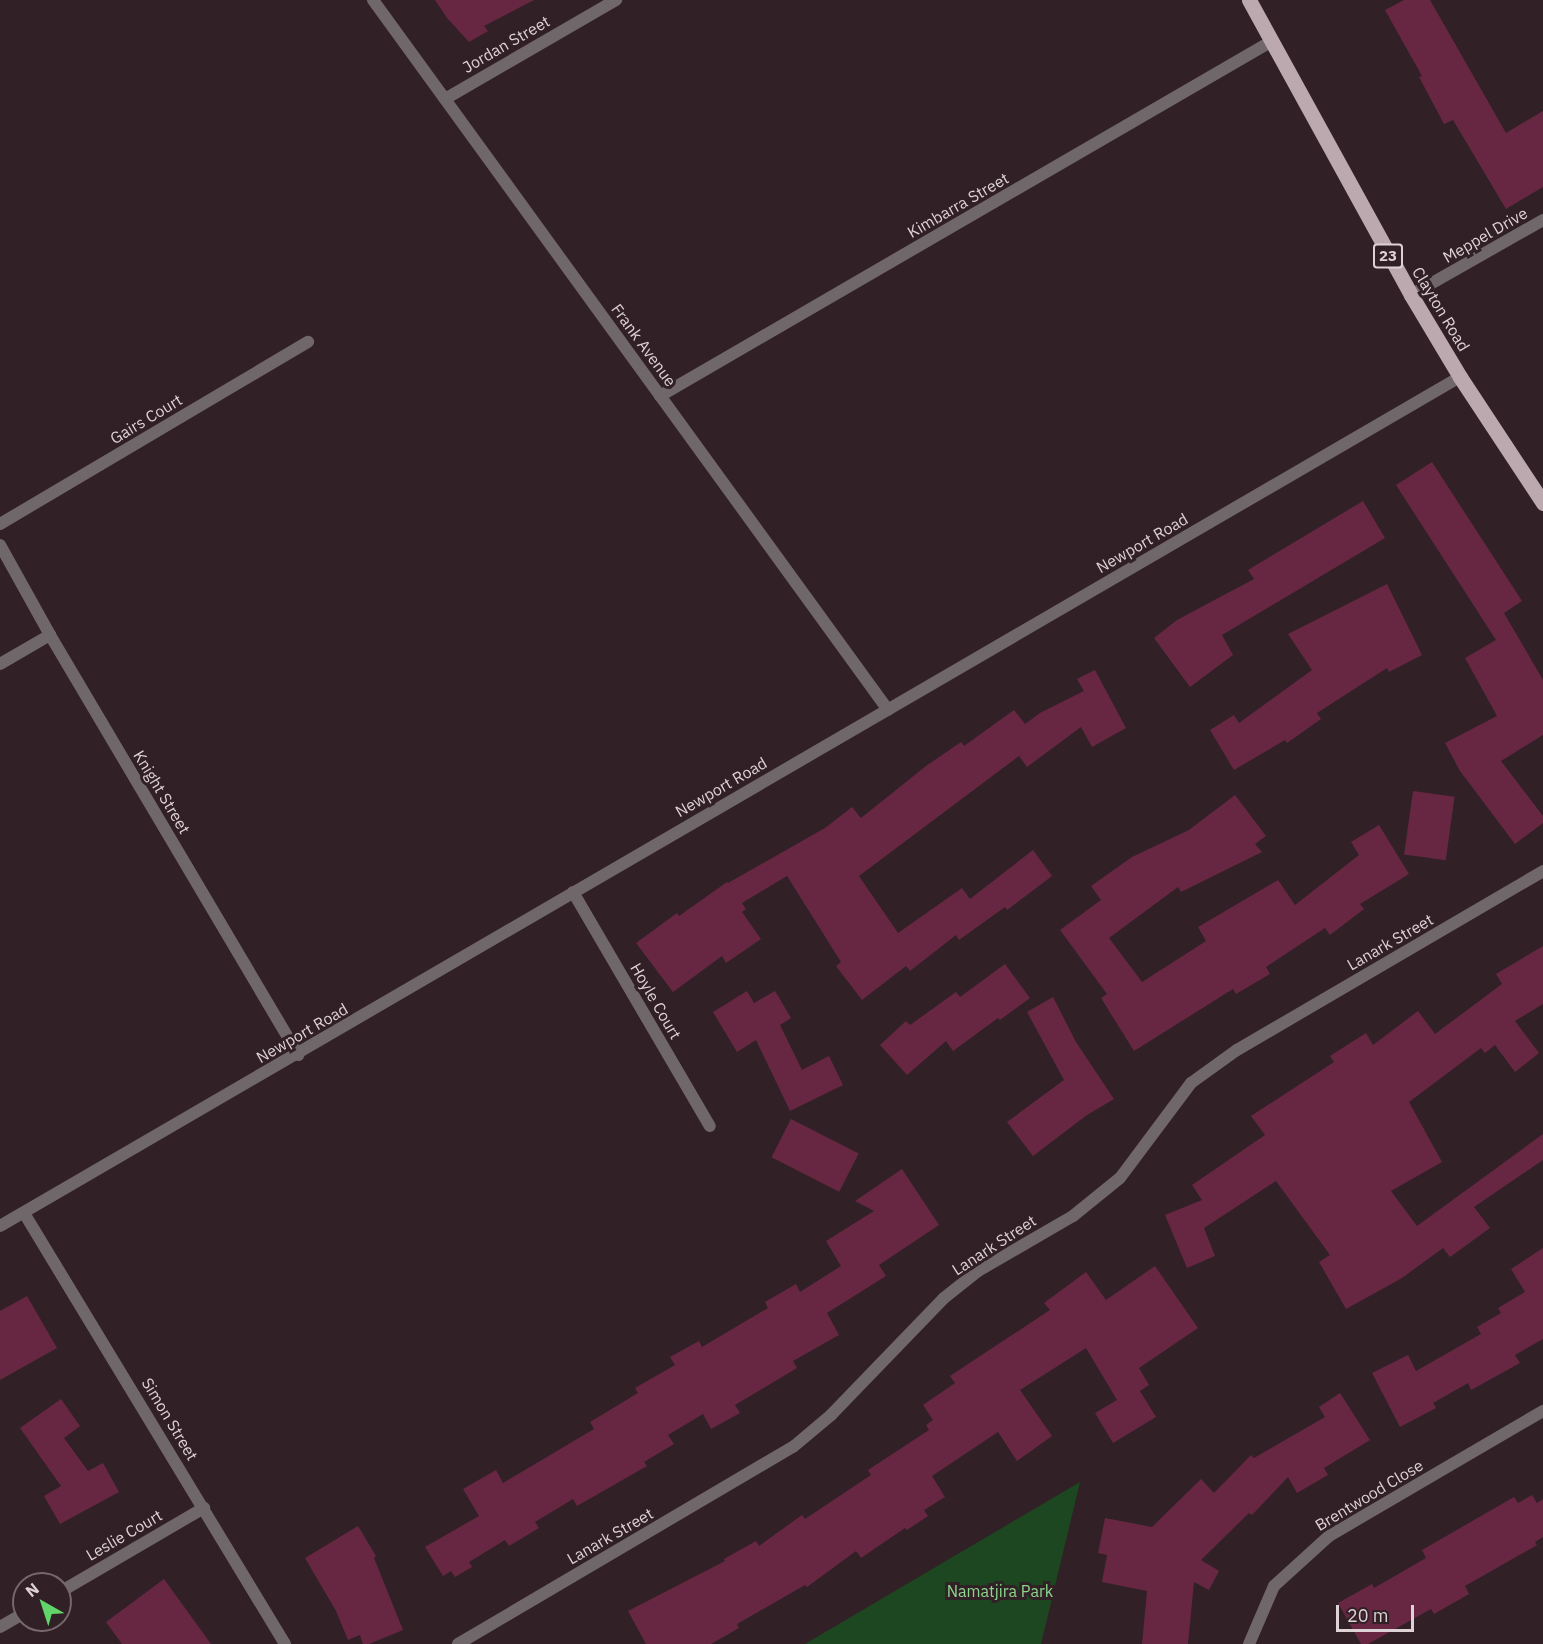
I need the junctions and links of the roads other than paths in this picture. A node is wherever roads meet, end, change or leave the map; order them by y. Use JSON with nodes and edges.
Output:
{"nodes":[{"id":1,"x":373,"y":0,"type":"edge"},
{"id":2,"x":616,"y":0,"type":"edge"},
{"id":3,"x":1249,"y":0,"type":"edge"},
{"id":4,"x":1272,"y":41,"type":"junction"},
{"id":5,"x":445,"y":99,"type":"junction"},
{"id":6,"x":1543,"y":220,"type":"edge"},
{"id":7,"x":1411,"y":295,"type":"junction"},
{"id":8,"x":308,"y":342,"type":"dead end"},
{"id":9,"x":1460,"y":377,"type":"junction"},
{"id":10,"x":660,"y":396,"type":"junction"},
{"id":11,"x":1543,"y":503,"type":"edge"},
{"id":12,"x":0,"y":524,"type":"edge"},
{"id":13,"x":0,"y":545,"type":"edge"},
{"id":14,"x":50,"y":635,"type":"junction"},
{"id":15,"x":0,"y":664,"type":"edge"},
{"id":16,"x":888,"y":710,"type":"junction"},
{"id":17,"x":1543,"y":871,"type":"edge"},
{"id":18,"x":573,"y":892,"type":"junction"},
{"id":19,"x":298,"y":1054,"type":"junction"},
{"id":20,"x":710,"y":1126,"type":"dead end"},
{"id":21,"x":24,"y":1213,"type":"junction"},
{"id":22,"x":0,"y":1226,"type":"edge"},
{"id":23,"x":1543,"y":1411,"type":"edge"},
{"id":24,"x":204,"y":1508,"type":"junction"},
{"id":25,"x":72,"y":1585,"type":"edge"},
{"id":26,"x":285,"y":1644,"type":"edge"},
{"id":27,"x":458,"y":1644,"type":"edge"},
{"id":28,"x":1249,"y":1644,"type":"edge"}],
"edges":[{"from":1,"to":5,"type":"street","name":"Frank Avenue"},
{"from":2,"to":5,"type":"street","name":"Jordan Street"},
{"from":3,"to":4,"type":"main road","name":"Clayton Road","number":"23"},
{"from":4,"to":7,"type":"main road","name":"Clayton Road","number":"23"},
{"from":4,"to":10,"type":"street","name":"Kimbarra Street"},
{"from":5,"to":10,"type":"street","name":"Frank Avenue"},
{"from":6,"to":7,"type":"street","name":"Meppel Drive"},
{"from":7,"to":9,"type":"main road","name":"Clayton Road","number":"23"},
{"from":8,"to":12,"type":"street","name":"Gairs Court"},
{"from":9,"to":11,"type":"main road","name":"Clayton Road","number":"23"},
{"from":9,"to":16,"type":"street","name":"Newport Road"},
{"from":10,"to":16,"type":"street","name":"Frank Avenue"},
{"from":13,"to":14,"type":"street","name":"Knight Street"},
{"from":14,"to":15,"type":"street"},
{"from":14,"to":19,"type":"street","name":"Knight Street"},
{"from":16,"to":18,"type":"street","name":"Newport Road"},
{"from":17,"to":27,"type":"street","name":"Lanark Street"},
{"from":18,"to":19,"type":"street","name":"Newport Road"},
{"from":18,"to":20,"type":"street","name":"Hoyle Court"},
{"from":19,"to":21,"type":"street","name":"Newport Road"},
{"from":21,"to":22,"type":"street","name":"Newport Road"},
{"from":21,"to":24,"type":"street","name":"Simon Street"},
{"from":23,"to":28,"type":"street","name":"Brentwood Close"},
{"from":24,"to":25,"type":"street","name":"Leslie Court"},
{"from":24,"to":26,"type":"street","name":"Simon Street"}]}
